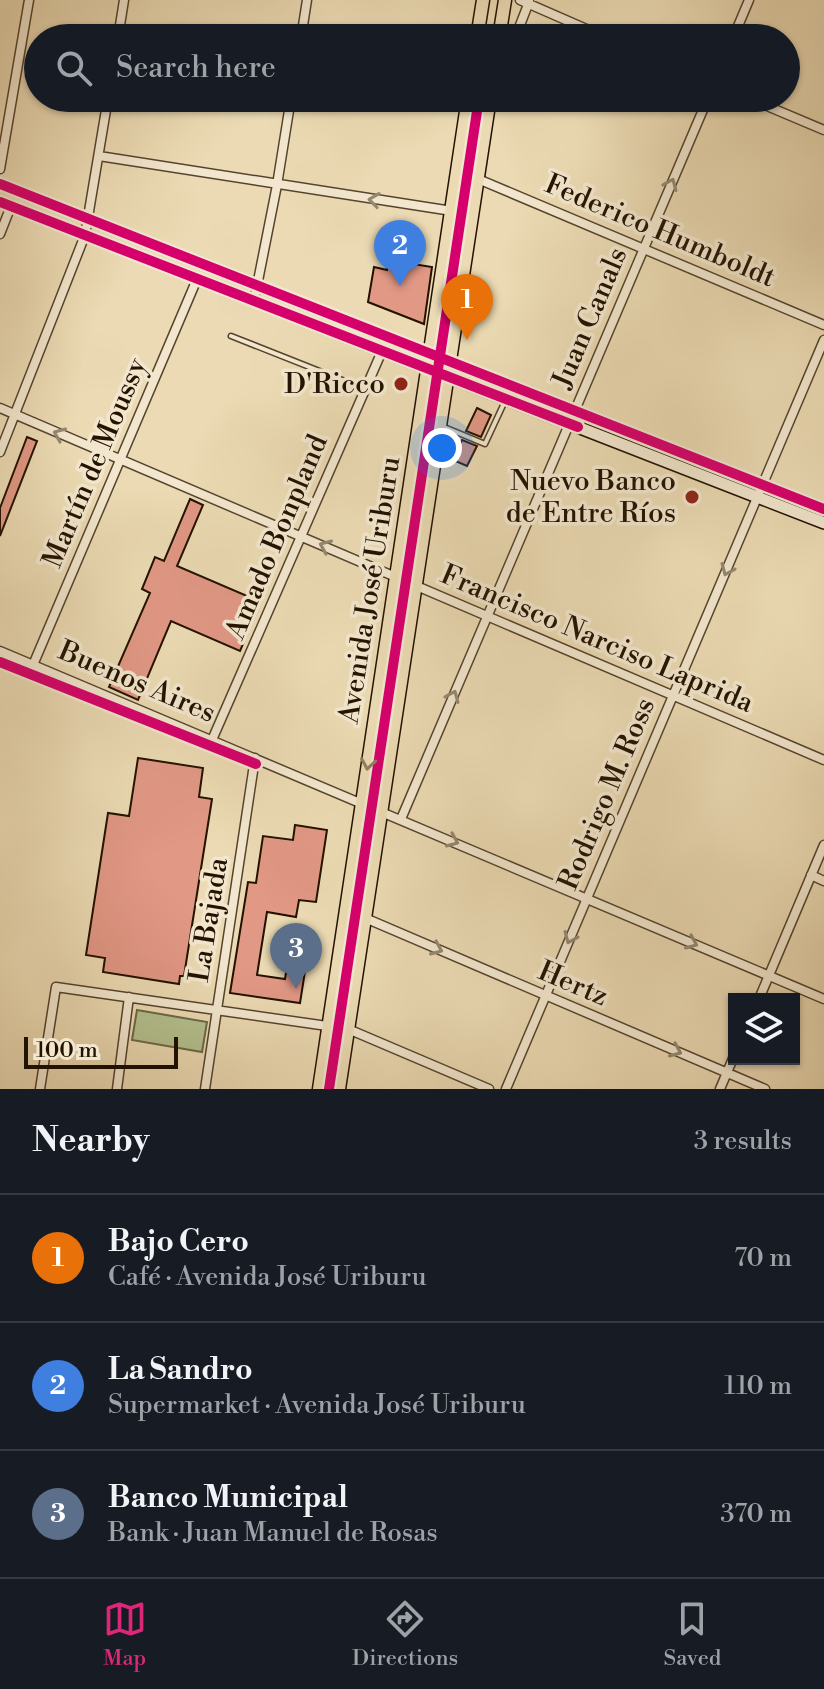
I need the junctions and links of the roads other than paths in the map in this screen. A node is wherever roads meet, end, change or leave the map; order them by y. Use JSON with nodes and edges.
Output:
{"nodes":[{"id":1,"x":29,"y":0,"type":"edge"},
{"id":2,"x":124,"y":0,"type":"edge"},
{"id":3,"x":307,"y":0,"type":"edge"},
{"id":4,"x":483,"y":0,"type":"edge"},
{"id":5,"x":505,"y":0,"type":"edge"},
{"id":6,"x":749,"y":0,"type":"edge"},
{"id":7,"x":526,"y":2,"type":"edge"},
{"id":8,"x":25,"y":24,"type":"edge"},
{"id":9,"x":120,"y":24,"type":"edge"},
{"id":10,"x":303,"y":24,"type":"edge"},
{"id":11,"x":479,"y":24,"type":"edge"},
{"id":12,"x":501,"y":24,"type":"edge"},
{"id":13,"x":519,"y":24,"type":"edge"},
{"id":14,"x":576,"y":24,"type":"edge"},
{"id":15,"x":739,"y":24,"type":"edge"},
{"id":16,"x":24,"y":29,"type":"edge"},
{"id":17,"x":106,"y":112,"type":"edge"},
{"id":18,"x":289,"y":112,"type":"edge"},
{"id":19,"x":466,"y":112,"type":"edge"},
{"id":20,"x":488,"y":112,"type":"edge"},
{"id":21,"x":702,"y":112,"type":"edge"},
{"id":22,"x":781,"y":112,"type":"edge"},
{"id":23,"x":824,"y":130,"type":"edge"},
{"id":24,"x":99,"y":156,"type":"junction"},
{"id":25,"x":0,"y":169,"type":"edge"},
{"id":26,"x":478,"y":179,"type":"junction"},
{"id":27,"x":0,"y":184,"type":"edge"},
{"id":28,"x":277,"y":185,"type":"junction"},
{"id":29,"x":6,"y":204,"type":"edge"},
{"id":30,"x":452,"y":211,"type":"junction"},
{"id":31,"x":88,"y":219,"type":"junction"},
{"id":32,"x":0,"y":234,"type":"edge"},
{"id":33,"x":85,"y":235,"type":"junction"},
{"id":34,"x":644,"y":248,"type":"junction"},
{"id":35,"x":197,"y":279,"type":"junction"},
{"id":36,"x":257,"y":285,"type":"junction"},
{"id":37,"x":254,"y":301,"type":"junction"},
{"id":38,"x":824,"y":325,"type":"edge"},
{"id":39,"x":231,"y":336,"type":"dead end"},
{"id":40,"x":824,"y":340,"type":"edge"},
{"id":41,"x":382,"y":351,"type":"junction"},
{"id":42,"x":431,"y":353,"type":"junction"},
{"id":43,"x":451,"y":361,"type":"junction"},
{"id":44,"x":429,"y":369,"type":"junction"},
{"id":45,"x":449,"y":377,"type":"junction"},
{"id":46,"x":365,"y":389,"type":"junction"},
{"id":47,"x":506,"y":399,"type":"junction"},
{"id":48,"x":0,"y":408,"type":"edge"},
{"id":49,"x":575,"y":411,"type":"junction"},
{"id":50,"x":14,"y":415,"type":"junction"},
{"id":51,"x":569,"y":424,"type":"junction"},
{"id":52,"x":441,"y":426,"type":"junction"},
{"id":53,"x":0,"y":452,"type":"edge"},
{"id":54,"x":120,"y":459,"type":"junction"},
{"id":55,"x":763,"y":485,"type":"junction"},
{"id":56,"x":757,"y":498,"type":"junction"},
{"id":57,"x":824,"y":509,"type":"edge"},
{"id":58,"x":824,"y":523,"type":"edge"},
{"id":59,"x":301,"y":536,"type":"junction"},
{"id":60,"x":396,"y":576,"type":"junction"},
{"id":61,"x":416,"y":585,"type":"junction"},
{"id":62,"x":487,"y":617,"type":"junction"},
{"id":63,"x":0,"y":651,"type":"edge"},
{"id":64,"x":33,"y":665,"type":"junction"},
{"id":65,"x":673,"y":696,"type":"junction"},
{"id":66,"x":212,"y":740,"type":"junction"},
{"id":67,"x":255,"y":758,"type":"junction"},
{"id":68,"x":824,"y":760,"type":"edge"},
{"id":69,"x":362,"y":803,"type":"junction"},
{"id":70,"x":381,"y":811,"type":"junction"},
{"id":71,"x":401,"y":819,"type":"junction"},
{"id":72,"x":824,"y":845,"type":"edge"},
{"id":73,"x":811,"y":875,"type":"junction"},
{"id":74,"x":824,"y":881,"type":"edge"},
{"id":75,"x":587,"y":898,"type":"junction"},
{"id":76,"x":365,"y":918,"type":"junction"},
{"id":77,"x":769,"y":976,"type":"junction"},
{"id":78,"x":762,"y":993,"type":"edge"},
{"id":79,"x":545,"y":996,"type":"junction"},
{"id":80,"x":129,"y":997,"type":"junction"},
{"id":81,"x":824,"y":999,"type":"edge"},
{"id":82,"x":217,"y":1010,"type":"junction"},
{"id":83,"x":328,"y":1026,"type":"junction"},
{"id":84,"x":348,"y":1029,"type":"junction"},
{"id":85,"x":730,"y":1065,"type":"edge"},
{"id":86,"x":727,"y":1073,"type":"junction"},
{"id":87,"x":40,"y":1089,"type":"edge"},
{"id":88,"x":117,"y":1089,"type":"edge"},
{"id":89,"x":205,"y":1089,"type":"edge"},
{"id":90,"x":319,"y":1089,"type":"edge"},
{"id":91,"x":339,"y":1089,"type":"edge"},
{"id":92,"x":489,"y":1089,"type":"edge"},
{"id":93,"x":506,"y":1089,"type":"edge"},
{"id":94,"x":720,"y":1089,"type":"edge"},
{"id":95,"x":765,"y":1089,"type":"edge"}],
"edges":[{"from":1,"to":8,"type":"street"},
{"from":2,"to":9,"type":"street"},
{"from":3,"to":10,"type":"street"},
{"from":4,"to":11,"type":"main road"},
{"from":5,"to":12,"type":"main road"},
{"from":6,"to":15,"type":"street"},
{"from":7,"to":13,"type":"street"},
{"from":7,"to":14,"type":"street"},
{"from":16,"to":25,"type":"street"},
{"from":17,"to":24,"type":"street"},
{"from":18,"to":28,"type":"street"},
{"from":19,"to":30,"type":"main road","name":"Avenida José Uriburu"},
{"from":20,"to":26,"type":"main road","name":"Avenida José Uriburu"},
{"from":34,"to":21,"type":"street","name":"Juan Canals","one_way":true},
{"from":22,"to":23,"type":"street"},
{"from":24,"to":28,"type":"street"},
{"from":24,"to":31,"type":"street"},
{"from":26,"to":34,"type":"street","name":"Federico Humboldt"},
{"from":26,"to":43,"type":"main road","name":"Avenida José Uriburu"},
{"from":27,"to":31,"type":"main road"},
{"from":30,"to":28,"type":"street","one_way":true},
{"from":28,"to":36,"type":"street"},
{"from":29,"to":32,"type":"street"},
{"from":29,"to":33,"type":"main road"},
{"from":30,"to":42,"type":"main road","name":"Avenida José Uriburu"},
{"from":31,"to":33,"type":"street"},
{"from":31,"to":36,"type":"main road"},
{"from":33,"to":35,"type":"main road"},
{"from":33,"to":50,"type":"street"},
{"from":34,"to":38,"type":"street","name":"Federico Humboldt"},
{"from":34,"to":49,"type":"street","name":"Juan Canals"},
{"from":35,"to":37,"type":"main road"},
{"from":35,"to":54,"type":"street","name":"Martín de Moussy"},
{"from":36,"to":37,"type":"street"},
{"from":36,"to":42,"type":"main road"},
{"from":37,"to":41,"type":"main road"},
{"from":39,"to":46,"type":"lane"},
{"from":40,"to":55,"type":"street","name":"Rodrigo M. Ross"},
{"from":41,"to":44,"type":"main road"},
{"from":41,"to":46,"type":"street","name":"Amado Bonpland"},
{"from":42,"to":43,"type":"main road"},
{"from":42,"to":44,"type":"main road","name":"Avenida José Uriburu"},
{"from":43,"to":45,"type":"main road","name":"Avenida José Uriburu"},
{"from":43,"to":49,"type":"main road"},
{"from":44,"to":45,"type":"main road"},
{"from":44,"to":60,"type":"main road","name":"Avenida José Uriburu"},
{"from":45,"to":47,"type":"main road"},
{"from":45,"to":52,"type":"main road","name":"Avenida José Uriburu"},
{"from":46,"to":59,"type":"street","name":"Amado Bonpland"},
{"from":47,"to":51,"type":"main road"},
{"from":47,"to":52,"type":"lane"},
{"from":48,"to":50,"type":"street","name":"Francisco Narciso Laprida"},
{"from":49,"to":51,"type":"street","name":"Juan Canals"},
{"from":49,"to":55,"type":"main road"},
{"from":50,"to":53,"type":"street"},
{"from":54,"to":50,"type":"street","name":"Francisco Narciso Laprida","one_way":true},
{"from":51,"to":56,"type":"main road"},
{"from":51,"to":62,"type":"street","name":"Juan Canals"},
{"from":52,"to":61,"type":"main road","name":"Avenida José Uriburu"},
{"from":54,"to":59,"type":"street","name":"Francisco Narciso Laprida"},
{"from":54,"to":64,"type":"street","name":"Martín de Moussy"},
{"from":55,"to":56,"type":"street","name":"Rodrigo M. Ross"},
{"from":55,"to":57,"type":"main road"},
{"from":56,"to":58,"type":"main road"},
{"from":56,"to":65,"type":"street","name":"Rodrigo M. Ross","one_way":true},
{"from":60,"to":59,"type":"street","name":"Francisco Narciso Laprida","one_way":true},
{"from":59,"to":66,"type":"street","name":"Amado Bonpland"},
{"from":60,"to":61,"type":"street","name":"Francisco Narciso Laprida"},
{"from":60,"to":69,"type":"main road","name":"Avenida José Uriburu","one_way":true},
{"from":61,"to":62,"type":"street","name":"Francisco Narciso Laprida"},
{"from":61,"to":70,"type":"main road","name":"Avenida José Uriburu"},
{"from":62,"to":65,"type":"street","name":"Francisco Narciso Laprida"},
{"from":71,"to":62,"type":"street","name":"Juan Canals","one_way":true},
{"from":63,"to":64,"type":"street","name":"Buenos Aires"},
{"from":64,"to":66,"type":"street","name":"Buenos Aires"},
{"from":65,"to":68,"type":"street","name":"Francisco Narciso Laprida"},
{"from":65,"to":75,"type":"street","name":"Rodrigo M. Ross"},
{"from":66,"to":67,"type":"street","name":"Buenos Aires"},
{"from":67,"to":69,"type":"street","name":"Buenos Aires"},
{"from":67,"to":82,"type":"street","name":"La Bajada"},
{"from":69,"to":70,"type":"street","name":"Buenos Aires"},
{"from":69,"to":83,"type":"main road","name":"Avenida José Uriburu"},
{"from":70,"to":71,"type":"street","name":"Buenos Aires"},
{"from":70,"to":76,"type":"main road","name":"Avenida José Uriburu"},
{"from":71,"to":75,"type":"street","name":"Buenos Aires","one_way":true},
{"from":72,"to":73,"type":"street"},
{"from":73,"to":74,"type":"street"},
{"from":73,"to":77,"type":"street"},
{"from":75,"to":77,"type":"street","name":"Buenos Aires","one_way":true},
{"from":75,"to":79,"type":"street","name":"Rodrigo M. Ross","one_way":true},
{"from":76,"to":79,"type":"street","name":"Hertz","one_way":true},
{"from":76,"to":84,"type":"main road","name":"Avenida José Uriburu"},
{"from":77,"to":78,"type":"street"},
{"from":77,"to":81,"type":"street","name":"Buenos Aires"},
{"from":79,"to":86,"type":"street","name":"Hertz","one_way":true},
{"from":79,"to":93,"type":"street","name":"Rodrigo M. Ross"},
{"from":80,"to":82,"type":"street"},
{"from":80,"to":87,"type":"street"},
{"from":80,"to":88,"type":"street"},
{"from":82,"to":83,"type":"street"},
{"from":82,"to":89,"type":"street","name":"La Bajada"},
{"from":83,"to":84,"type":"street"},
{"from":83,"to":90,"type":"main road","name":"Avenida José Uriburu"},
{"from":84,"to":91,"type":"main road","name":"Avenida José Uriburu"},
{"from":84,"to":92,"type":"street"},
{"from":85,"to":86,"type":"street"},
{"from":86,"to":94,"type":"street"},
{"from":86,"to":95,"type":"street","name":"Hertz"}]}
